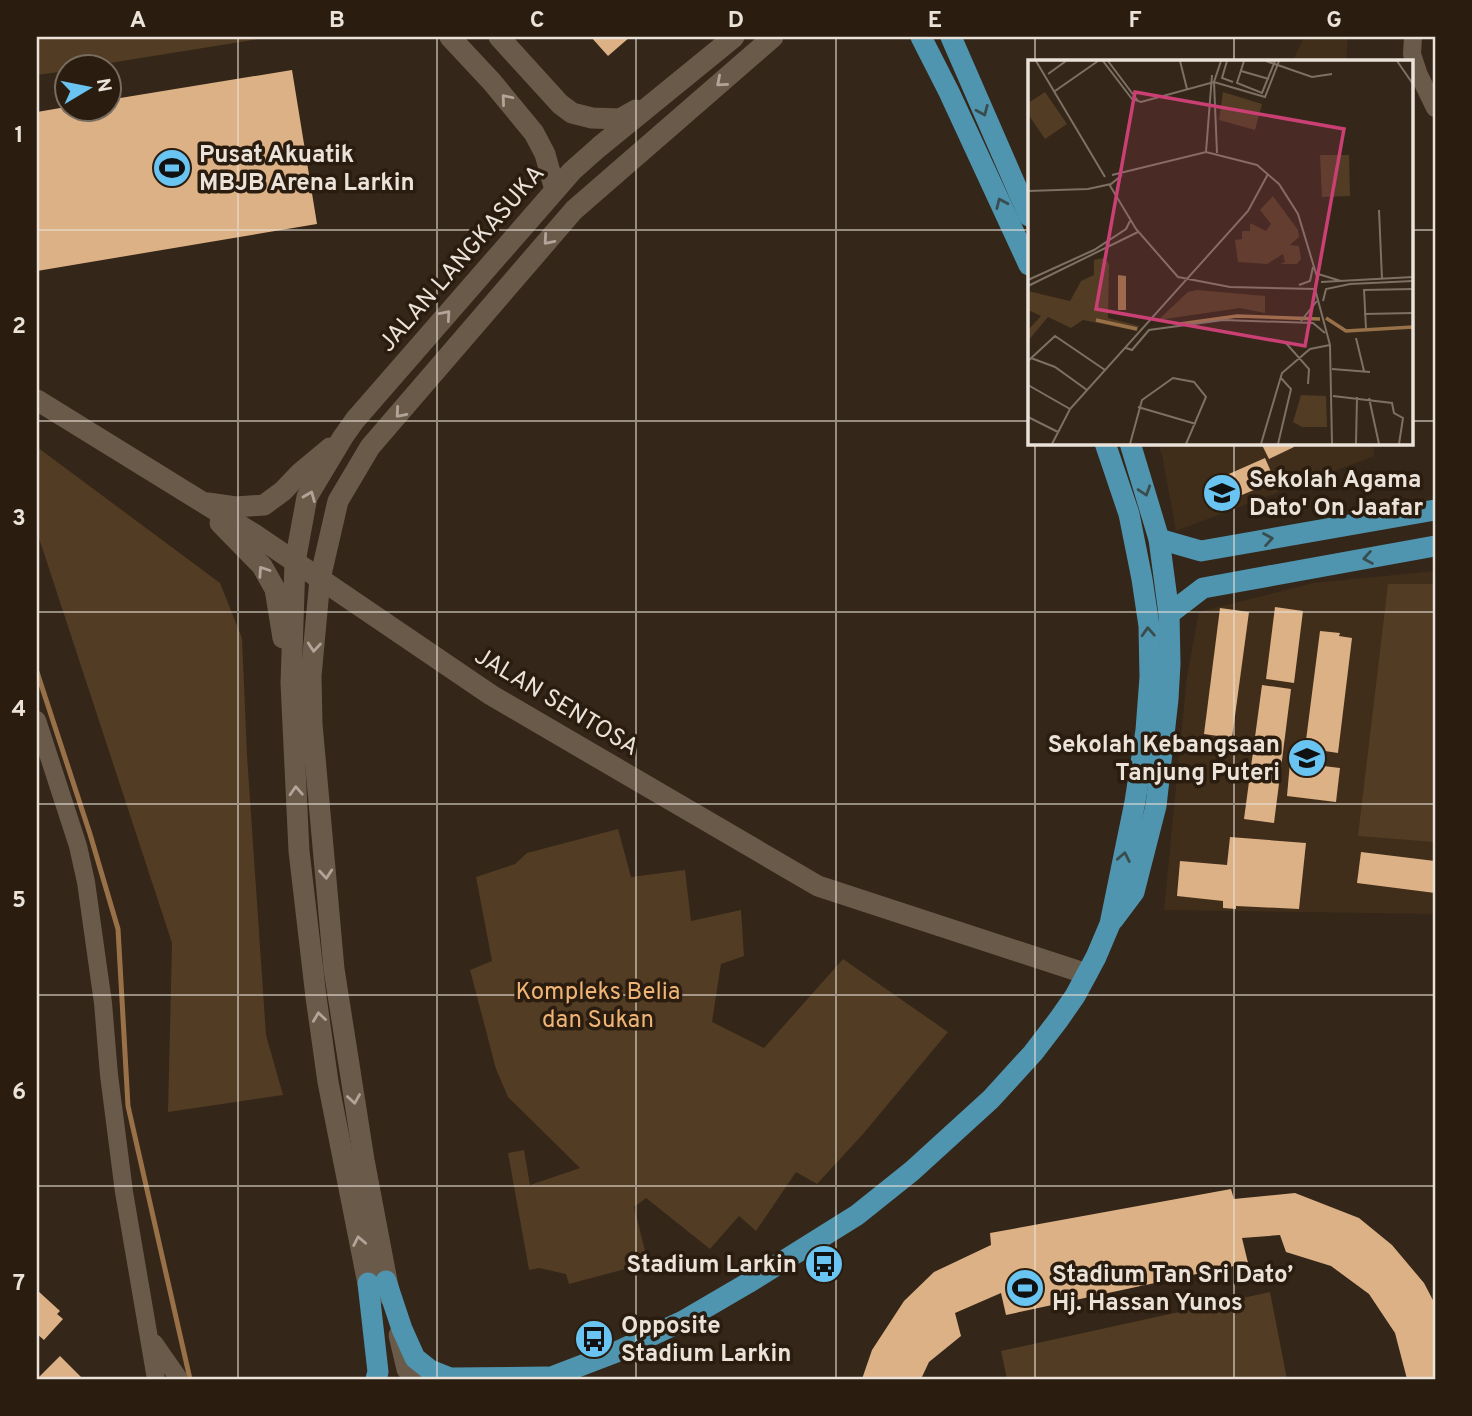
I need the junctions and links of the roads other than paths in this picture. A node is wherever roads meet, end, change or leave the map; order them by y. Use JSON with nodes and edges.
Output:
{"nodes":[{"id":1,"x":450,"y":37,"type":"edge"},
{"id":2,"x":499,"y":37,"type":"edge"},
{"id":3,"x":734,"y":37,"type":"edge"},
{"id":4,"x":773,"y":37,"type":"edge"},
{"id":5,"x":921,"y":37,"type":"edge"},
{"id":6,"x":951,"y":37,"type":"edge"},
{"id":7,"x":1413,"y":37,"type":"edge"},
{"id":8,"x":665,"y":94,"type":"junction"},
{"id":9,"x":1435,"y":107,"type":"edge"},
{"id":10,"x":555,"y":190,"type":"junction"},
{"id":11,"x":1028,"y":214,"type":"edge"},
{"id":12,"x":1028,"y":263,"type":"edge"},
{"id":13,"x":37,"y":400,"type":"edge"},
{"id":14,"x":343,"y":437,"type":"junction"},
{"id":15,"x":1105,"y":444,"type":"edge"},
{"id":16,"x":1130,"y":444,"type":"edge"},
{"id":17,"x":200,"y":501,"type":"junction"},
{"id":18,"x":1435,"y":510,"type":"edge"},
{"id":19,"x":1159,"y":539,"type":"junction"},
{"id":20,"x":1435,"y":546,"type":"edge"},
{"id":21,"x":295,"y":562,"type":"junction"},
{"id":22,"x":320,"y":579,"type":"junction"},
{"id":23,"x":1169,"y":614,"type":"junction"},
{"id":24,"x":291,"y":683,"type":"junction"},
{"id":25,"x":37,"y":720,"type":"edge"},
{"id":26,"x":1110,"y":924,"type":"junction"},
{"id":27,"x":1087,"y":974,"type":"junction"},
{"id":28,"x":377,"y":1282,"type":"junction"},
{"id":29,"x":150,"y":1337,"type":"junction"},
{"id":30,"x":546,"y":1378,"type":"edge"},
{"id":31,"x":156,"y":1379,"type":"edge"},
{"id":32,"x":179,"y":1379,"type":"edge"},
{"id":33,"x":376,"y":1379,"type":"edge"},
{"id":34,"x":389,"y":1379,"type":"edge"},
{"id":35,"x":414,"y":1379,"type":"edge"}],
"edges":[{"from":10,"to":1,"type":"main road","one_way":true},
{"from":2,"to":8,"type":"main road"},
{"from":3,"to":8,"type":"main road","name":"JALAN LANGKASUKA"},
{"from":4,"to":22,"type":"main road","one_way":true},
{"from":12,"to":5,"type":"main road","one_way":true},
{"from":6,"to":11,"type":"main road","one_way":true},
{"from":7,"to":9,"type":"street"},
{"from":8,"to":10,"type":"main road","name":"JALAN LANGKASUKA"},
{"from":14,"to":10,"type":"main road","name":"JALAN LANGKASUKA","one_way":true},
{"from":13,"to":17,"type":"main road","name":"JALAN SENTOSA"},
{"from":14,"to":17,"type":"main road"},
{"from":21,"to":14,"type":"main road","name":"JALAN LANGKASUKA","one_way":true},
{"from":26,"to":15,"type":"main road","one_way":true},
{"from":16,"to":19,"type":"main road","one_way":true},
{"from":17,"to":21,"type":"main road","name":"JALAN SENTOSA"},
{"from":24,"to":17,"type":"main road","one_way":true},
{"from":19,"to":18,"type":"main road","one_way":true},
{"from":19,"to":23,"type":"main road"},
{"from":20,"to":23,"type":"main road","one_way":true},
{"from":21,"to":22,"type":"main road","name":"JALAN SENTOSA"},
{"from":21,"to":24,"type":"main road","name":"JALAN LANGKASUKA"},
{"from":22,"to":27,"type":"main road","name":"JALAN SENTOSA"},
{"from":22,"to":28,"type":"main road","one_way":true},
{"from":23,"to":26,"type":"main road"},
{"from":28,"to":24,"type":"main road","one_way":true},
{"from":25,"to":29,"type":"street"},
{"from":26,"to":27,"type":"main road"},
{"from":27,"to":30,"type":"main road"},
{"from":28,"to":30,"type":"main road"},
{"from":28,"to":33,"type":"main road"},
{"from":28,"to":34,"type":"main road"},
{"from":28,"to":35,"type":"main road"},
{"from":29,"to":31,"type":"street"},
{"from":29,"to":32,"type":"street"}]}
